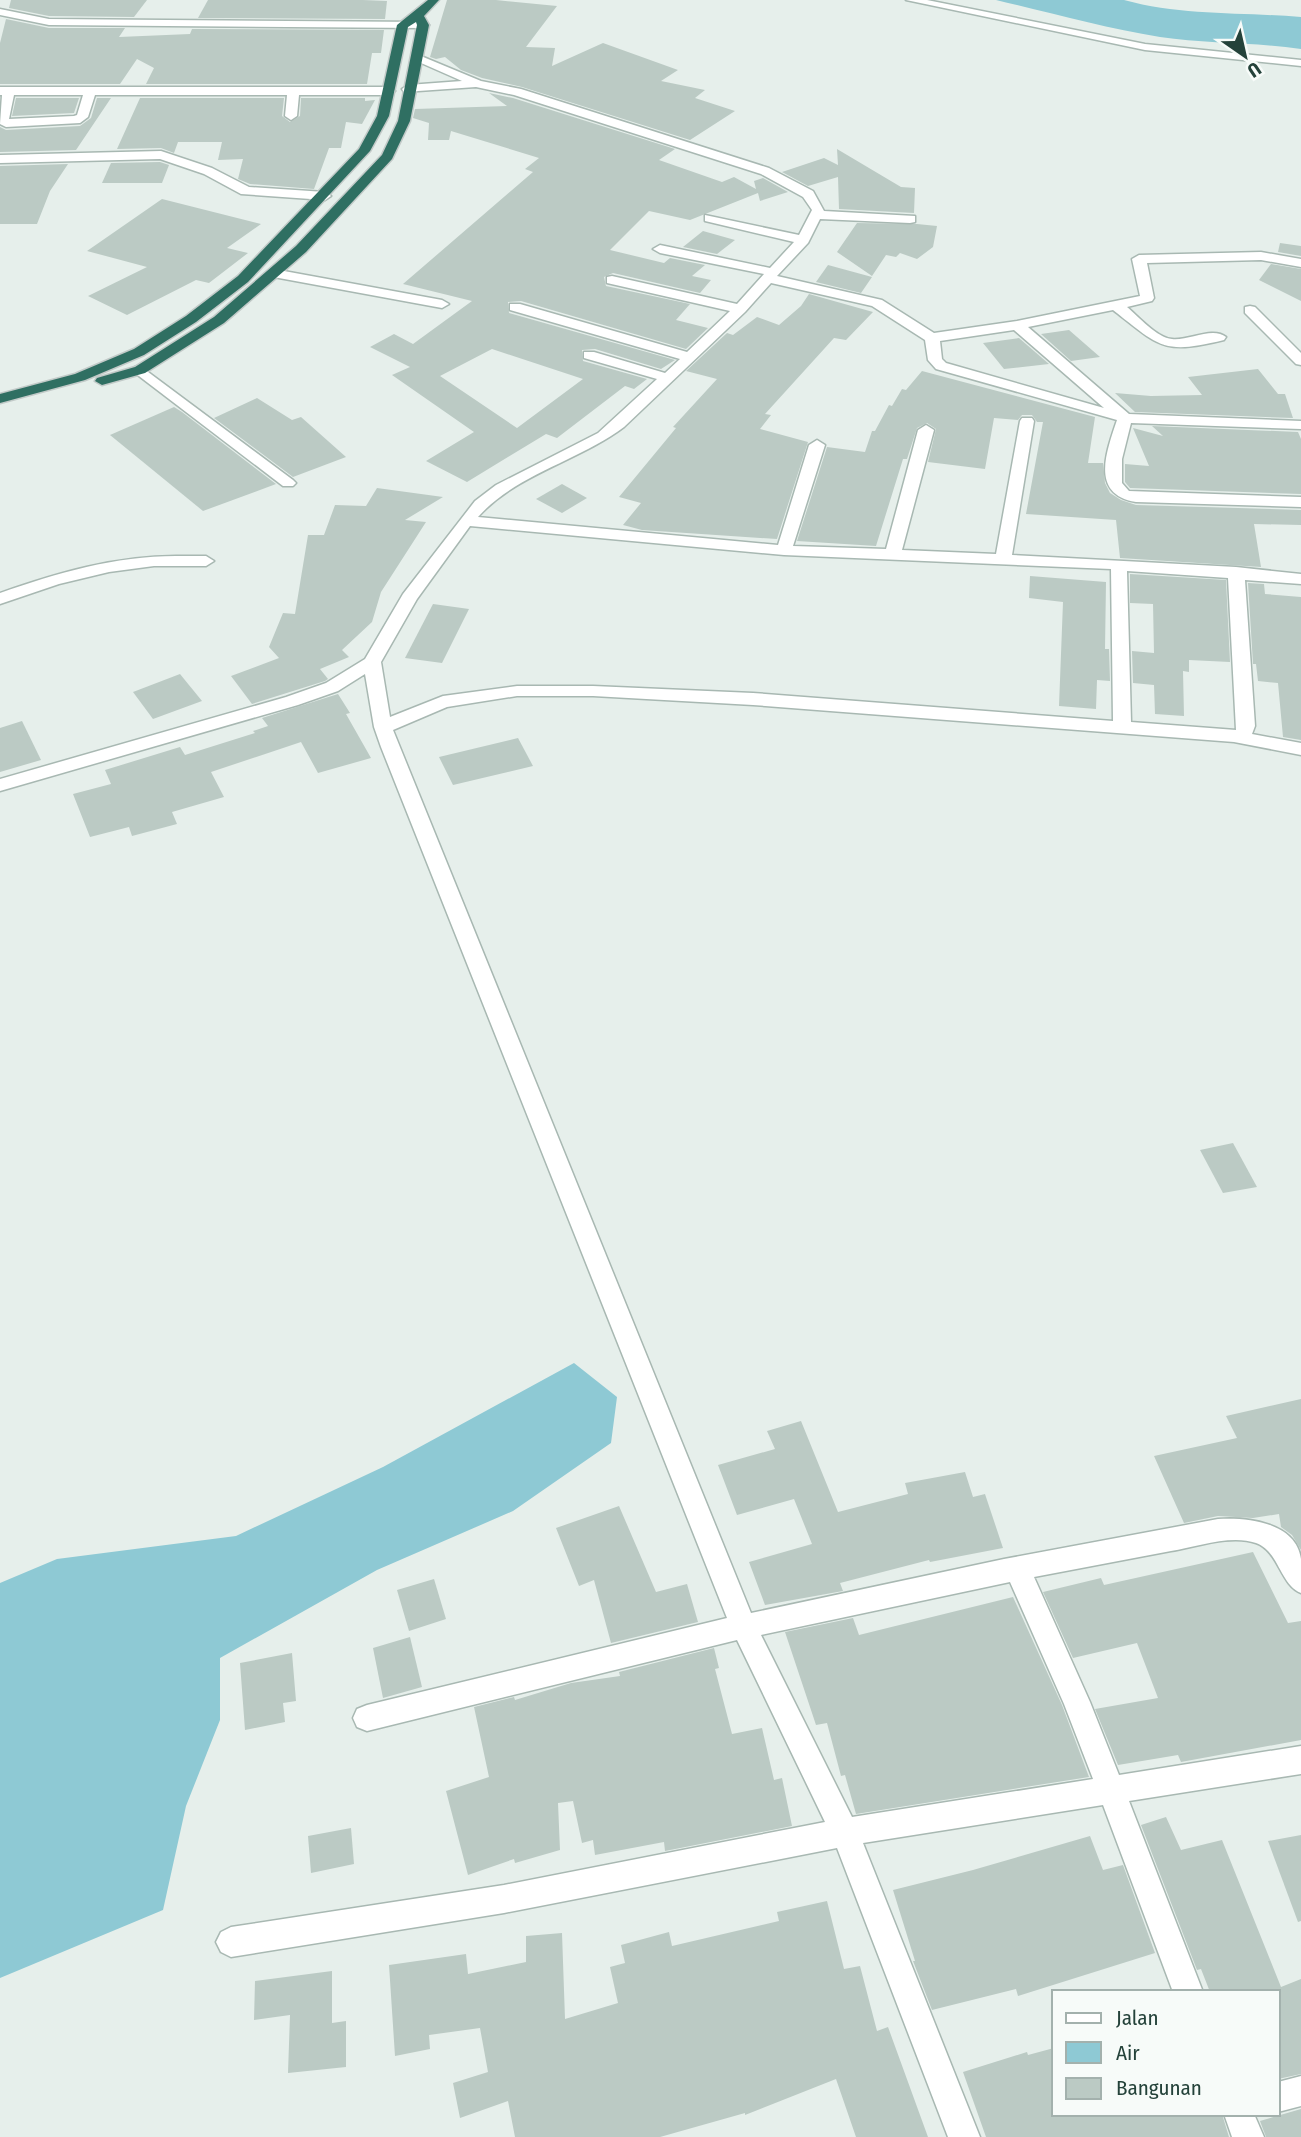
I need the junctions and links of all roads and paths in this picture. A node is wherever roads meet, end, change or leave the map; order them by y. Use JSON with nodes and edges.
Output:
{"nodes":[{"id":1,"x":434,"y":0,"type":"edge"},
{"id":2,"x":911,"y":0,"type":"edge"},
{"id":3,"x":0,"y":12,"type":"edge"},
{"id":4,"x":421,"y":20,"type":"junction"},
{"id":5,"x":403,"y":25,"type":"junction"},
{"id":6,"x":416,"y":57,"type":"junction"},
{"id":7,"x":1301,"y":64,"type":"edge"},
{"id":8,"x":478,"y":84,"type":"junction"},
{"id":9,"x":408,"y":89,"type":"junction"},
{"id":10,"x":293,"y":90,"type":"junction"},
{"id":11,"x":5,"y":91,"type":"edge"},
{"id":12,"x":90,"y":91,"type":"junction"},
{"id":13,"x":389,"y":91,"type":"junction"},
{"id":14,"x":291,"y":116,"type":"dead end"},
{"id":15,"x":395,"y":142,"type":"junction"},
{"id":16,"x":370,"y":143,"type":"junction"},
{"id":17,"x":0,"y":159,"type":"edge"},
{"id":18,"x":325,"y":196,"type":"junction"},
{"id":19,"x":818,"y":215,"type":"junction"},
{"id":20,"x":710,"y":218,"type":"dead end"},
{"id":21,"x":911,"y":219,"type":"dead end"},
{"id":22,"x":803,"y":240,"type":"junction"},
{"id":23,"x":660,"y":249,"type":"dead end"},
{"id":24,"x":1301,"y":263,"type":"edge"},
{"id":25,"x":273,"y":273,"type":"junction"},
{"id":26,"x":770,"y":275,"type":"junction"},
{"id":27,"x":612,"y":280,"type":"dead end"},
{"id":28,"x":442,"y":304,"type":"dead end"},
{"id":29,"x":1116,"y":305,"type":"junction"},
{"id":30,"x":515,"y":307,"type":"dead end"},
{"id":31,"x":740,"y":309,"type":"junction"},
{"id":32,"x":1250,"y":310,"type":"dead end"},
{"id":33,"x":1017,"y":325,"type":"junction"},
{"id":34,"x":1220,"y":337,"type":"dead end"},
{"id":35,"x":932,"y":338,"type":"junction"},
{"id":36,"x":1301,"y":339,"type":"edge"},
{"id":37,"x":1282,"y":341,"type":"junction"},
{"id":38,"x":589,"y":355,"type":"dead end"},
{"id":39,"x":690,"y":357,"type":"junction"},
{"id":40,"x":1301,"y":361,"type":"edge"},
{"id":41,"x":140,"y":370,"type":"junction"},
{"id":42,"x":668,"y":378,"type":"junction"},
{"id":43,"x":0,"y":399,"type":"edge"},
{"id":44,"x":0,"y":409,"type":"edge"},
{"id":45,"x":1125,"y":418,"type":"junction"},
{"id":46,"x":1027,"y":421,"type":"dead end"},
{"id":47,"x":1301,"y":425,"type":"edge"},
{"id":48,"x":926,"y":430,"type":"dead end"},
{"id":49,"x":817,"y":445,"type":"dead end"},
{"id":50,"x":288,"y":483,"type":"dead end"},
{"id":51,"x":1301,"y":502,"type":"edge"},
{"id":52,"x":466,"y":521,"type":"junction"},
{"id":53,"x":784,"y":550,"type":"junction"},
{"id":54,"x":893,"y":554,"type":"junction"},
{"id":55,"x":1003,"y":559,"type":"junction"},
{"id":56,"x":206,"y":561,"type":"dead end"},
{"id":57,"x":1119,"y":565,"type":"junction"},
{"id":58,"x":1236,"y":572,"type":"junction"},
{"id":59,"x":1301,"y":579,"type":"edge"},
{"id":60,"x":0,"y":599,"type":"edge"},
{"id":61,"x":372,"y":662,"type":"junction"},
{"id":62,"x":383,"y":727,"type":"junction"},
{"id":63,"x":1122,"y":727,"type":"junction"},
{"id":64,"x":1237,"y":737,"type":"junction"},
{"id":65,"x":1301,"y":749,"type":"edge"},
{"id":66,"x":0,"y":785,"type":"edge"},
{"id":67,"x":1018,"y":1570,"type":"junction"},
{"id":68,"x":1301,"y":1581,"type":"edge"},
{"id":69,"x":743,"y":1626,"type":"junction"},
{"id":70,"x":367,"y":1718,"type":"dead end"},
{"id":71,"x":1301,"y":1760,"type":"edge"},
{"id":72,"x":1111,"y":1791,"type":"junction"},
{"id":73,"x":845,"y":1832,"type":"junction"},
{"id":74,"x":231,"y":1942,"type":"dead end"},
{"id":75,"x":1187,"y":1990,"type":"edge"},
{"id":76,"x":1301,"y":2091,"type":"edge"},
{"id":77,"x":1280,"y":2096,"type":"edge"},
{"id":78,"x":1240,"y":2116,"type":"edge"},
{"id":79,"x":964,"y":2137,"type":"edge"},
{"id":80,"x":1248,"y":2137,"type":"edge"}],
"edges":[{"from":1,"to":4,"type":"highway"},
{"from":2,"to":7,"type":"street"},
{"from":3,"to":5,"type":"street"},
{"from":4,"to":5,"type":"highway"},
{"from":4,"to":6,"type":"highway"},
{"from":5,"to":13,"type":"highway"},
{"from":6,"to":8,"type":"street"},
{"from":6,"to":9,"type":"highway"},
{"from":8,"to":9,"type":"street"},
{"from":8,"to":19,"type":"street"},
{"from":9,"to":13,"type":"highway"},
{"from":9,"to":15,"type":"highway"},
{"from":10,"to":12,"type":"street"},
{"from":10,"to":13,"type":"street"},
{"from":10,"to":14,"type":"street"},
{"from":11,"to":12,"type":"street"},
{"from":11,"to":12,"type":"street"},
{"from":13,"to":16,"type":"highway"},
{"from":15,"to":16,"type":"highway"},
{"from":15,"to":25,"type":"highway"},
{"from":16,"to":18,"type":"highway"},
{"from":17,"to":18,"type":"street"},
{"from":18,"to":43,"type":"highway"},
{"from":19,"to":21,"type":"street"},
{"from":19,"to":22,"type":"street"},
{"from":20,"to":22,"type":"street"},
{"from":22,"to":26,"type":"street"},
{"from":23,"to":26,"type":"street"},
{"from":24,"to":29,"type":"street"},
{"from":25,"to":28,"type":"street"},
{"from":25,"to":41,"type":"highway"},
{"from":26,"to":31,"type":"street"},
{"from":26,"to":35,"type":"street"},
{"from":27,"to":31,"type":"street"},
{"from":29,"to":33,"type":"street"},
{"from":29,"to":34,"type":"street"},
{"from":30,"to":39,"type":"street"},
{"from":31,"to":39,"type":"street"},
{"from":32,"to":37,"type":"street"},
{"from":33,"to":35,"type":"street"},
{"from":33,"to":45,"type":"street"},
{"from":35,"to":45,"type":"street"},
{"from":36,"to":37,"type":"street"},
{"from":37,"to":40,"type":"street"},
{"from":38,"to":42,"type":"street"},
{"from":39,"to":42,"type":"street"},
{"from":41,"to":44,"type":"highway"},
{"from":41,"to":50,"type":"street"},
{"from":42,"to":52,"type":"street"},
{"from":45,"to":47,"type":"street"},
{"from":45,"to":51,"type":"street"},
{"from":46,"to":55,"type":"street"},
{"from":48,"to":54,"type":"street"},
{"from":49,"to":53,"type":"street"},
{"from":52,"to":53,"type":"street"},
{"from":52,"to":61,"type":"street"},
{"from":53,"to":54,"type":"street"},
{"from":54,"to":55,"type":"street"},
{"from":55,"to":57,"type":"street"},
{"from":56,"to":60,"type":"street"},
{"from":57,"to":58,"type":"street"},
{"from":57,"to":63,"type":"street"},
{"from":58,"to":59,"type":"street"},
{"from":58,"to":64,"type":"street"},
{"from":61,"to":62,"type":"street"},
{"from":61,"to":66,"type":"street"},
{"from":62,"to":63,"type":"street"},
{"from":62,"to":69,"type":"street"},
{"from":63,"to":64,"type":"street"},
{"from":64,"to":65,"type":"street"},
{"from":67,"to":68,"type":"street"},
{"from":67,"to":69,"type":"street"},
{"from":67,"to":72,"type":"street"},
{"from":69,"to":70,"type":"street"},
{"from":69,"to":73,"type":"street"},
{"from":71,"to":72,"type":"street"},
{"from":72,"to":73,"type":"street"},
{"from":72,"to":75,"type":"street"},
{"from":73,"to":74,"type":"street"},
{"from":73,"to":79,"type":"street"},
{"from":76,"to":77,"type":"street"},
{"from":78,"to":80,"type":"street"}]}
